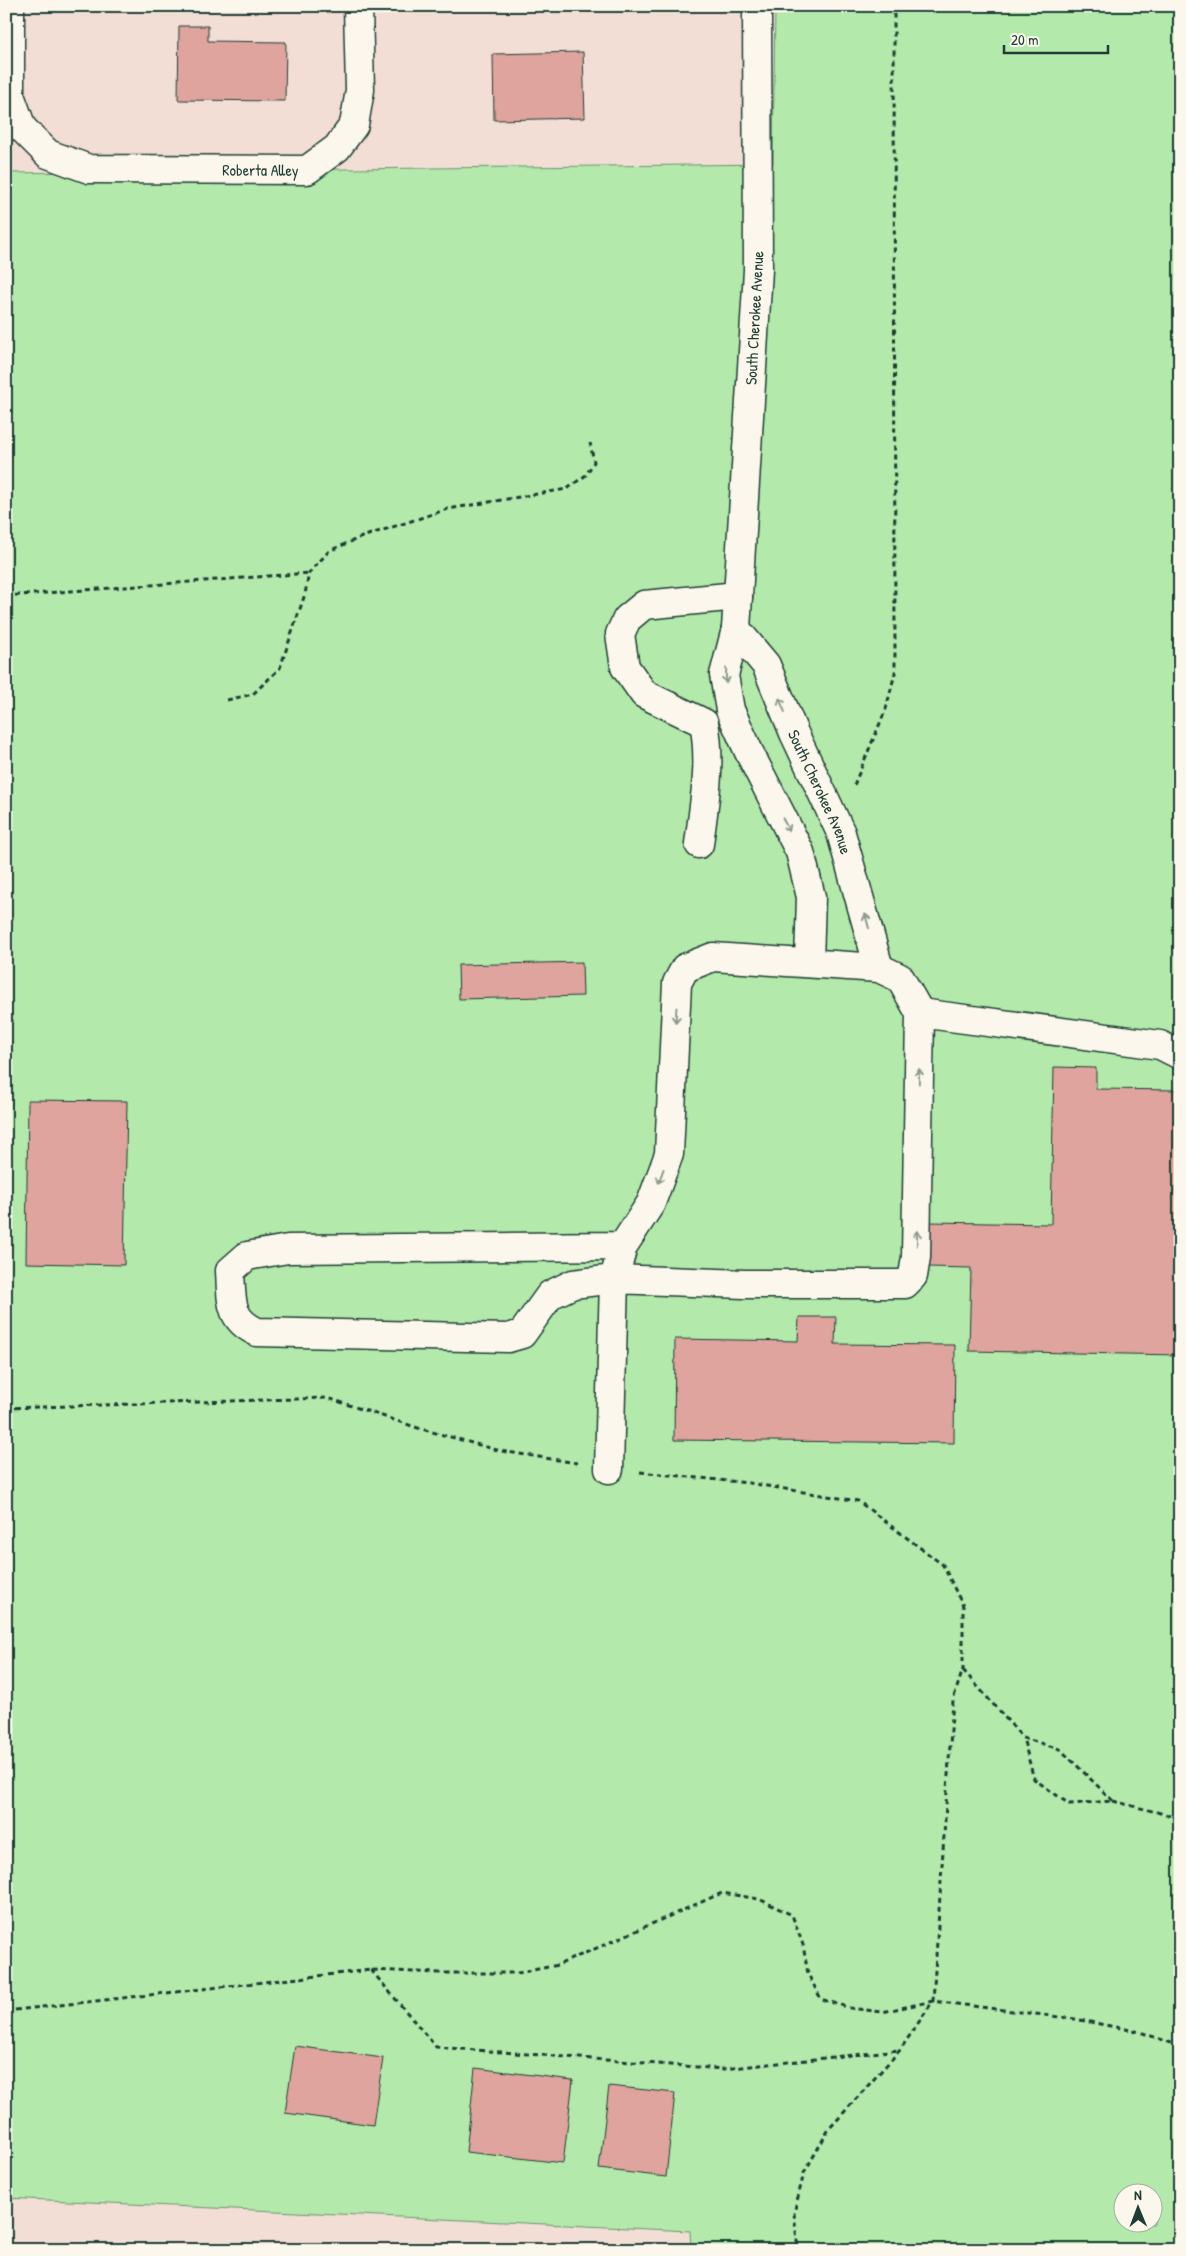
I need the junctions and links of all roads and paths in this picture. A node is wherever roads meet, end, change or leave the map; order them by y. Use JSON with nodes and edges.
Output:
{"nodes":[{"id":1,"x":10,"y":6,"type":"edge"},
{"id":2,"x":358,"y":6,"type":"edge"},
{"id":3,"x":757,"y":6,"type":"edge"},
{"id":4,"x":894,"y":6,"type":"edge"},
{"id":5,"x":590,"y":443,"type":"dead end"},
{"id":6,"x":309,"y":573,"type":"junction"},
{"id":7,"x":6,"y":596,"type":"edge"},
{"id":8,"x":738,"y":596,"type":"junction"},
{"id":9,"x":736,"y":629,"type":"junction"},
{"id":10,"x":227,"y":700,"type":"dead end"},
{"id":11,"x":853,"y":788,"type":"dead end"},
{"id":12,"x":699,"y":844,"type":"dead end"},
{"id":13,"x":809,"y":962,"type":"junction"},
{"id":14,"x":880,"y":968,"type":"junction"},
{"id":15,"x":920,"y":1013,"type":"junction"},
{"id":16,"x":1180,"y":1055,"type":"edge"},
{"id":17,"x":623,"y":1246,"type":"junction"},
{"id":18,"x":614,"y":1278,"type":"junction"},
{"id":19,"x":6,"y":1408,"type":"edge"},
{"id":20,"x":609,"y":1469,"type":"junction"},
{"id":21,"x":963,"y":1669,"type":"junction"},
{"id":22,"x":1023,"y":1738,"type":"junction"},
{"id":23,"x":1113,"y":1801,"type":"junction"},
{"id":24,"x":1180,"y":1818,"type":"edge"},
{"id":25,"x":371,"y":1970,"type":"junction"},
{"id":26,"x":933,"y":2002,"type":"junction"},
{"id":27,"x":6,"y":2011,"type":"edge"},
{"id":28,"x":1180,"y":2046,"type":"edge"},
{"id":29,"x":900,"y":2050,"type":"junction"},
{"id":30,"x":798,"y":2250,"type":"edge"}],
"edges":[{"from":1,"to":2,"type":"street","name":"Roberta Alley"},
{"from":3,"to":8,"type":"street","name":"South Cherokee Avenue"},
{"from":4,"to":11,"type":"path"},
{"from":5,"to":6,"type":"path"},
{"from":6,"to":7,"type":"path"},
{"from":6,"to":10,"type":"path"},
{"from":8,"to":9,"type":"street","name":"South Cherokee Avenue"},
{"from":8,"to":12,"type":"street"},
{"from":9,"to":13,"type":"street","name":"South Cherokee Avenue","one_way":true},
{"from":14,"to":9,"type":"street","name":"South Cherokee Avenue","one_way":true},
{"from":13,"to":14,"type":"street"},
{"from":13,"to":17,"type":"street","one_way":true},
{"from":14,"to":15,"type":"street"},
{"from":15,"to":16,"type":"street"},
{"from":18,"to":15,"type":"street","one_way":true},
{"from":17,"to":18,"type":"street"},
{"from":17,"to":18,"type":"street"},
{"from":18,"to":20,"type":"street"},
{"from":19,"to":20,"type":"path"},
{"from":20,"to":21,"type":"path"},
{"from":21,"to":22,"type":"path"},
{"from":21,"to":26,"type":"path"},
{"from":22,"to":23,"type":"path"},
{"from":22,"to":23,"type":"path"},
{"from":23,"to":24,"type":"path"},
{"from":25,"to":26,"type":"path"},
{"from":25,"to":27,"type":"path"},
{"from":25,"to":29,"type":"path"},
{"from":26,"to":28,"type":"path"},
{"from":26,"to":29,"type":"path"},
{"from":29,"to":30,"type":"path"}]}
